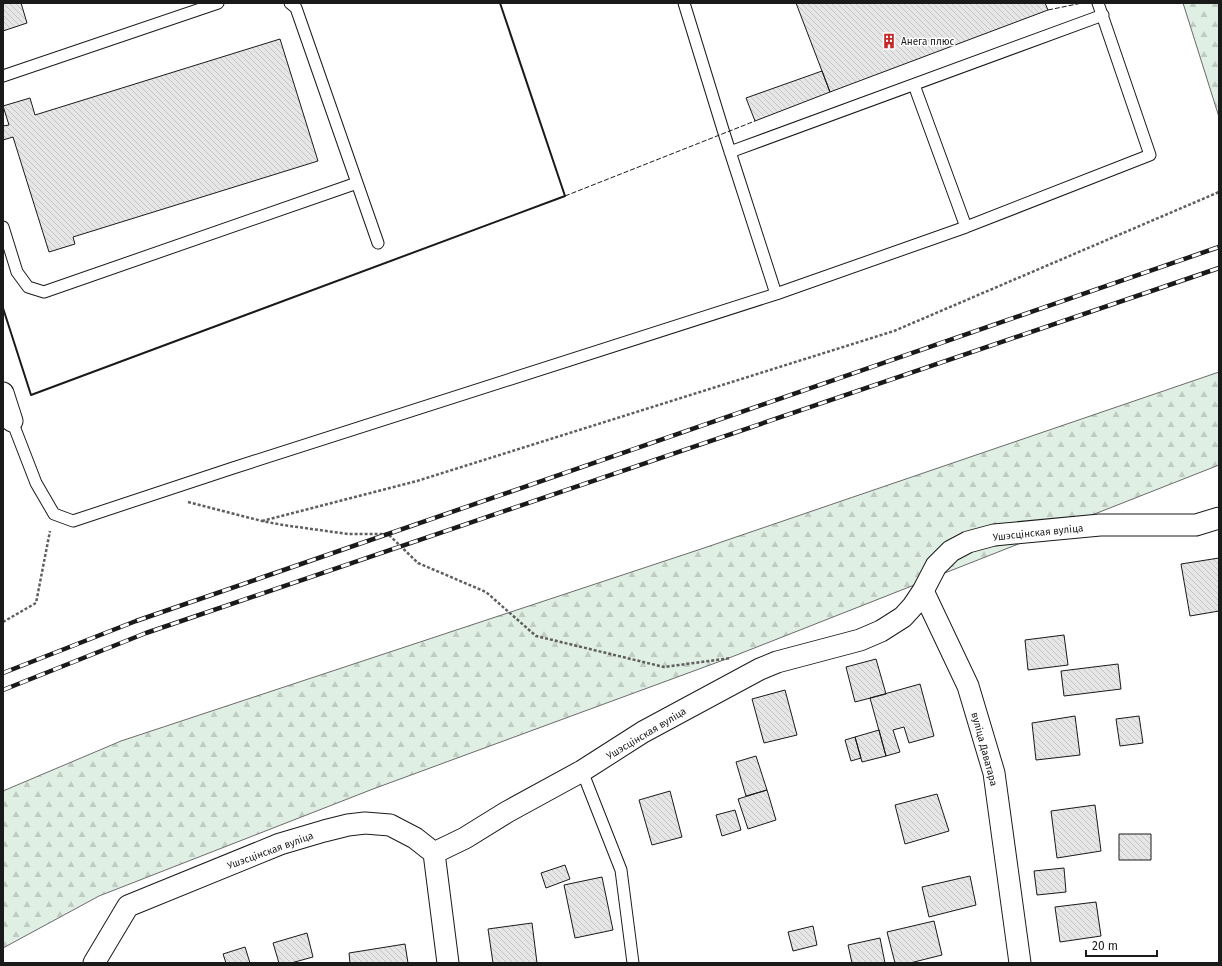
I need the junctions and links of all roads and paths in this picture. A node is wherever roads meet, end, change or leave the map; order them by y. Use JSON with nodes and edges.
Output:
{"nodes":[{"id":1,"x":218,"y":3,"type":"edge"},
{"id":2,"x":290,"y":3,"type":"edge"},
{"id":3,"x":684,"y":3,"type":"edge"},
{"id":4,"x":1098,"y":3,"type":"edge"},
{"id":5,"x":1103,"y":15,"type":"junction"},
{"id":6,"x":3,"y":76,"type":"edge"},
{"id":7,"x":914,"y":85,"type":"junction"},
{"id":8,"x":730,"y":152,"type":"junction"},
{"id":9,"x":357,"y":183,"type":"junction"},
{"id":10,"x":1219,"y":192,"type":"edge"},
{"id":11,"x":966,"y":227,"type":"junction"},
{"id":12,"x":3,"y":228,"type":"edge"},
{"id":13,"x":378,"y":243,"type":"dead end"},
{"id":14,"x":776,"y":294,"type":"junction"},
{"id":15,"x":3,"y":394,"type":"edge"},
{"id":16,"x":12,"y":421,"type":"joint"},
{"id":17,"x":157,"y":493,"type":"junction"},
{"id":18,"x":54,"y":514,"type":"junction"},
{"id":19,"x":1219,"y":518,"type":"edge"},
{"id":20,"x":262,"y":521,"type":"junction"},
{"id":21,"x":923,"y":591,"type":"junction"},
{"id":22,"x":3,"y":622,"type":"edge"},
{"id":23,"x":729,"y":658,"type":"dead end"},
{"id":24,"x":582,"y":771,"type":"junction"},
{"id":25,"x":434,"y":852,"type":"junction"},
{"id":26,"x":94,"y":963,"type":"edge"},
{"id":27,"x":448,"y":963,"type":"edge"},
{"id":28,"x":633,"y":963,"type":"edge"},
{"id":29,"x":1020,"y":963,"type":"edge"}],
"edges":[{"from":1,"to":6,"type":"lane"},
{"from":2,"to":9,"type":"lane"},
{"from":3,"to":8,"type":"lane"},
{"from":4,"to":5,"type":"lane"},
{"from":5,"to":7,"type":"lane"},
{"from":5,"to":11,"type":"lane"},
{"from":7,"to":8,"type":"lane"},
{"from":7,"to":11,"type":"lane"},
{"from":8,"to":14,"type":"lane"},
{"from":9,"to":12,"type":"lane"},
{"from":9,"to":13,"type":"lane"},
{"from":10,"to":20,"type":"path"},
{"from":11,"to":14,"type":"lane"},
{"from":14,"to":17,"type":"lane"},
{"from":15,"to":16,"type":"street"},
{"from":16,"to":18,"type":"lane"},
{"from":17,"to":18,"type":"lane"},
{"from":17,"to":20,"type":"path"},
{"from":18,"to":22,"type":"path"},
{"from":19,"to":21,"type":"street","name":"Ушэсцінская вуліца"},
{"from":20,"to":23,"type":"path"},
{"from":21,"to":24,"type":"street","name":"Ушэсцінская вуліца"},
{"from":21,"to":29,"type":"street","name":"вуліца Даватара"},
{"from":24,"to":25,"type":"street","name":"Ушэсцінская вуліца"},
{"from":24,"to":28,"type":"lane"},
{"from":25,"to":26,"type":"street","name":"Ушэсцінская вуліца"},
{"from":25,"to":27,"type":"street"}]}
